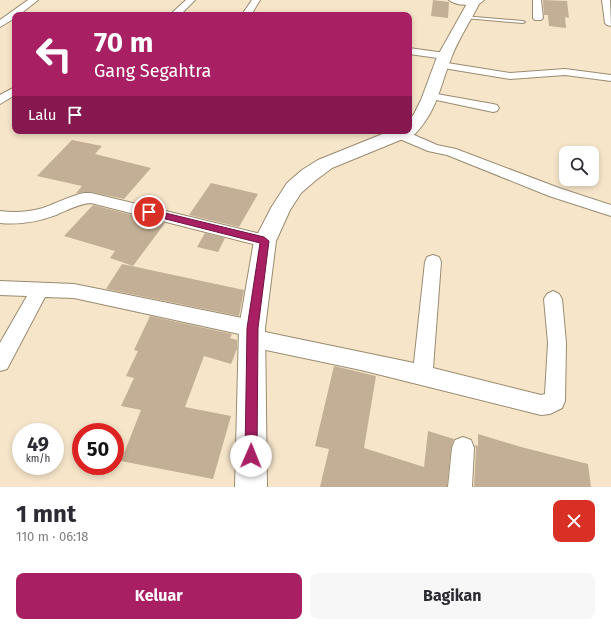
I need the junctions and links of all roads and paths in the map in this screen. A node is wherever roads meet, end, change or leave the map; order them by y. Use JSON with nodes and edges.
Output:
{"nodes":[{"id":1,"x":34,"y":0,"type":"edge"},
{"id":2,"x":191,"y":0,"type":"edge"},
{"id":3,"x":256,"y":0,"type":"edge"},
{"id":4,"x":452,"y":0,"type":"edge"},
{"id":5,"x":537,"y":0,"type":"edge"},
{"id":6,"x":606,"y":0,"type":"edge"},
{"id":7,"x":476,"y":1,"type":"edge"},
{"id":8,"x":17,"y":12,"type":"edge"},
{"id":9,"x":178,"y":12,"type":"edge"},
{"id":10,"x":249,"y":12,"type":"edge"},
{"id":11,"x":12,"y":16,"type":"edge"},
{"id":12,"x":465,"y":17,"type":"junction"},
{"id":13,"x":538,"y":18,"type":"dead end"},
{"id":14,"x":523,"y":22,"type":"dead end"},
{"id":15,"x":610,"y":23,"type":"edge"},
{"id":16,"x":0,"y":24,"type":"edge"},
{"id":17,"x":412,"y":52,"type":"edge"},
{"id":18,"x":443,"y":60,"type":"junction"},
{"id":19,"x":611,"y":78,"type":"edge"},
{"id":20,"x":12,"y":92,"type":"edge"},
{"id":21,"x":431,"y":96,"type":"junction"},
{"id":22,"x":0,"y":100,"type":"edge"},
{"id":23,"x":493,"y":108,"type":"dead end"},
{"id":24,"x":412,"y":126,"type":"edge"},
{"id":25,"x":400,"y":134,"type":"edge"},
{"id":26,"x":412,"y":134,"type":"edge"},
{"id":27,"x":611,"y":210,"type":"edge"},
{"id":28,"x":0,"y":218,"type":"edge"},
{"id":29,"x":264,"y":241,"type":"junction"},
{"id":30,"x":433,"y":262,"type":"dead end"},
{"id":31,"x":0,"y":288,"type":"edge"},
{"id":32,"x":40,"y":290,"type":"junction"},
{"id":33,"x":553,"y":299,"type":"dead end"},
{"id":34,"x":252,"y":333,"type":"junction"},
{"id":35,"x":0,"y":362,"type":"edge"},
{"id":36,"x":423,"y":374,"type":"junction"},
{"id":37,"x":463,"y":448,"type":"dead end"},
{"id":38,"x":253,"y":486,"type":"edge"},
{"id":39,"x":460,"y":487,"type":"edge"}],
"edges":[{"from":1,"to":8,"type":"street"},
{"from":2,"to":9,"type":"street"},
{"from":3,"to":10,"type":"street"},
{"from":4,"to":7,"type":"street"},
{"from":5,"to":13,"type":"street"},
{"from":6,"to":15,"type":"street"},
{"from":7,"to":12,"type":"main road"},
{"from":11,"to":16,"type":"street"},
{"from":12,"to":14,"type":"lane"},
{"from":12,"to":18,"type":"main road"},
{"from":17,"to":18,"type":"street"},
{"from":18,"to":19,"type":"street"},
{"from":18,"to":21,"type":"main road"},
{"from":20,"to":22,"type":"street"},
{"from":21,"to":23,"type":"street"},
{"from":21,"to":24,"type":"main road"},
{"from":25,"to":29,"type":"main road"},
{"from":26,"to":27,"type":"street"},
{"from":28,"to":29,"type":"street"},
{"from":29,"to":34,"type":"main road"},
{"from":30,"to":36,"type":"street"},
{"from":31,"to":32,"type":"street"},
{"from":32,"to":34,"type":"street"},
{"from":32,"to":35,"type":"street"},
{"from":33,"to":36,"type":"street"},
{"from":34,"to":36,"type":"street"},
{"from":34,"to":38,"type":"main road"},
{"from":37,"to":39,"type":"street"}]}
